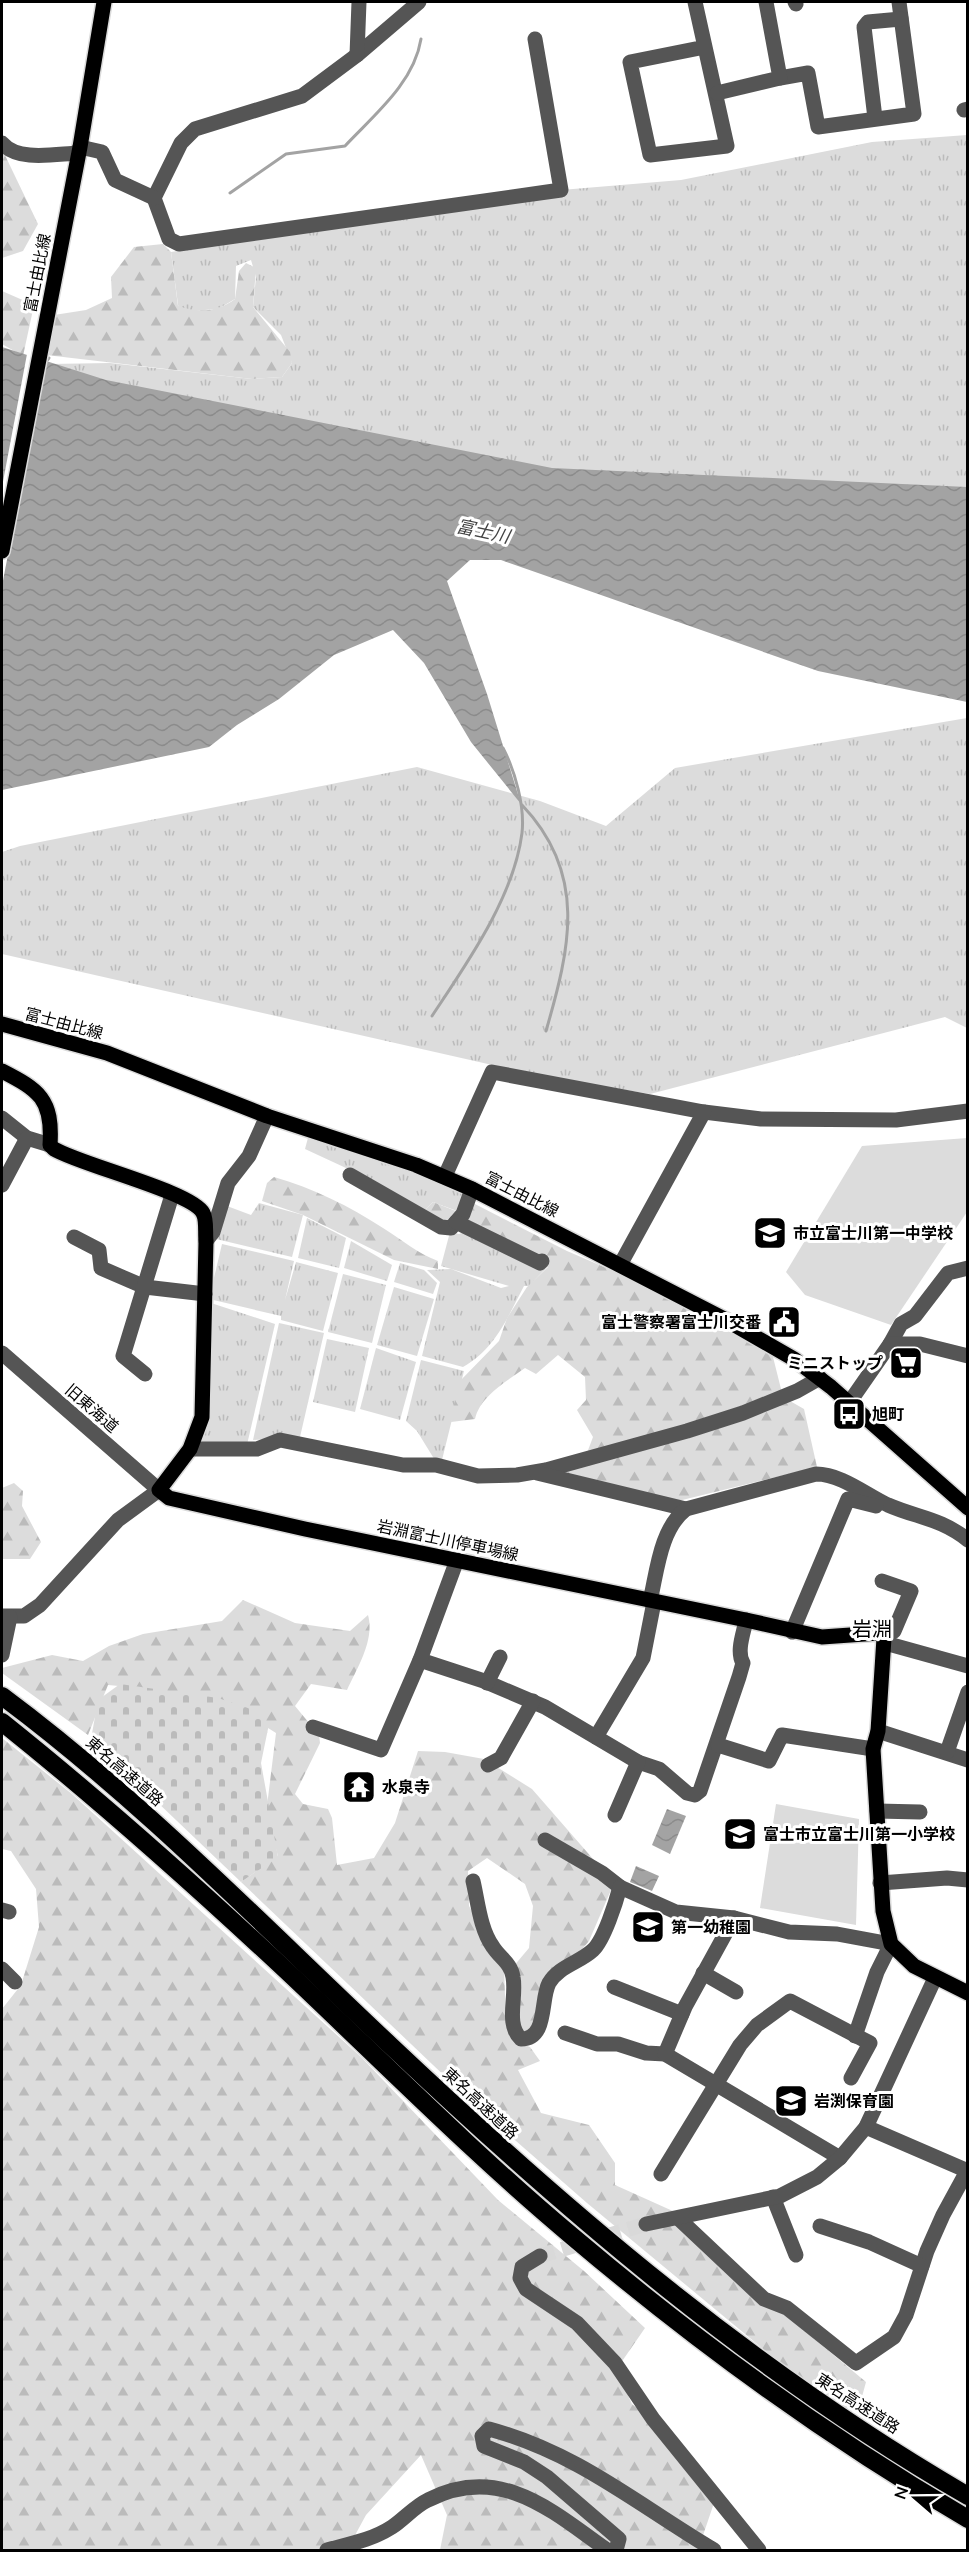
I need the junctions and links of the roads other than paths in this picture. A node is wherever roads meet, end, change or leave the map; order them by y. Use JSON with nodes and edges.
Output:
{"nodes":[{"id":1,"x":104,"y":2,"type":"edge"},
{"id":2,"x":359,"y":2,"type":"edge"},
{"id":3,"x":419,"y":2,"type":"edge"},
{"id":4,"x":695,"y":2,"type":"edge"},
{"id":5,"x":766,"y":2,"type":"edge"},
{"id":6,"x":899,"y":2,"type":"edge"},
{"id":7,"x":901,"y":20,"type":"junction"},
{"id":8,"x":535,"y":39,"type":"dead end"},
{"id":9,"x":705,"y":47,"type":"junction"},
{"id":10,"x":357,"y":55,"type":"junction"},
{"id":11,"x":780,"y":78,"type":"junction"},
{"id":12,"x":717,"y":93,"type":"junction"},
{"id":13,"x":875,"y":118,"type":"junction"},
{"id":14,"x":2,"y":144,"type":"edge"},
{"id":15,"x":79,"y":150,"type":"junction"},
{"id":16,"x":154,"y":198,"type":"junction"},
{"id":17,"x":2,"y":551,"type":"edge"},
{"id":18,"x":2,"y":1024,"type":"edge"},
{"id":19,"x":2,"y":1071,"type":"edge"},
{"id":20,"x":968,"y":1111,"type":"edge"},
{"id":21,"x":704,"y":1112,"type":"junction"},
{"id":22,"x":267,"y":1116,"type":"junction"},
{"id":23,"x":2,"y":1118,"type":"edge"},
{"id":24,"x":27,"y":1138,"type":"junction"},
{"id":25,"x":50,"y":1145,"type":"junction"},
{"id":26,"x":350,"y":1175,"type":"dead end"},
{"id":27,"x":446,"y":1176,"type":"junction"},
{"id":28,"x":2,"y":1185,"type":"edge"},
{"id":29,"x":472,"y":1189,"type":"junction"},
{"id":30,"x":172,"y":1195,"type":"junction"},
{"id":31,"x":456,"y":1222,"type":"junction"},
{"id":32,"x":74,"y":1237,"type":"dead end"},
{"id":33,"x":206,"y":1241,"type":"junction"},
{"id":34,"x":542,"y":1261,"type":"dead end"},
{"id":35,"x":620,"y":1265,"type":"junction"},
{"id":36,"x":968,"y":1268,"type":"edge"},
{"id":37,"x":145,"y":1287,"type":"junction"},
{"id":38,"x":205,"y":1294,"type":"junction"},
{"id":39,"x":890,"y":1344,"type":"junction"},
{"id":40,"x":2,"y":1353,"type":"edge"},
{"id":41,"x":968,"y":1356,"type":"edge"},
{"id":42,"x":145,"y":1374,"type":"dead end"},
{"id":43,"x":820,"y":1378,"type":"junction"},
{"id":44,"x":849,"y":1403,"type":"junction"},
{"id":45,"x":190,"y":1449,"type":"junction"},
{"id":46,"x":534,"y":1472,"type":"junction"},
{"id":47,"x":159,"y":1490,"type":"junction"},
{"id":48,"x":890,"y":1506,"type":"junction"},
{"id":49,"x":968,"y":1508,"type":"edge"},
{"id":50,"x":686,"y":1509,"type":"junction"},
{"id":51,"x":968,"y":1540,"type":"edge"},
{"id":52,"x":457,"y":1560,"type":"junction"},
{"id":53,"x":882,"y":1581,"type":"dead end"},
{"id":54,"x":652,"y":1602,"type":"junction"},
{"id":55,"x":6,"y":1617,"type":"edge"},
{"id":56,"x":746,"y":1620,"type":"junction"},
{"id":57,"x":792,"y":1632,"type":"junction"},
{"id":58,"x":885,"y":1640,"type":"junction"},
{"id":59,"x":2,"y":1655,"type":"edge"},
{"id":60,"x":500,"y":1657,"type":"dead end"},
{"id":61,"x":420,"y":1660,"type":"junction"},
{"id":62,"x":968,"y":1666,"type":"edge"},
{"id":63,"x":488,"y":1683,"type":"junction"},
{"id":64,"x":968,"y":1692,"type":"edge"},
{"id":65,"x":5,"y":1699,"type":"edge"},
{"id":66,"x":533,"y":1701,"type":"junction"},
{"id":67,"x":2,"y":1722,"type":"edge"},
{"id":68,"x":313,"y":1727,"type":"dead end"},
{"id":69,"x":878,"y":1731,"type":"junction"},
{"id":70,"x":596,"y":1737,"type":"junction"},
{"id":71,"x":718,"y":1745,"type":"junction"},
{"id":72,"x":873,"y":1749,"type":"junction"},
{"id":73,"x":947,"y":1752,"type":"junction"},
{"id":74,"x":968,"y":1760,"type":"edge"},
{"id":75,"x":638,"y":1762,"type":"junction"},
{"id":76,"x":488,"y":1765,"type":"dead end"},
{"id":77,"x":877,"y":1811,"type":"junction"},
{"id":78,"x":920,"y":1812,"type":"dead end"},
{"id":79,"x":615,"y":1815,"type":"dead end"},
{"id":80,"x":545,"y":1840,"type":"dead end"},
{"id":81,"x":968,"y":1880,"type":"edge"},
{"id":82,"x":473,"y":1881,"type":"dead end"},
{"id":83,"x":880,"y":1884,"type":"junction"},
{"id":84,"x":620,"y":1887,"type":"junction"},
{"id":85,"x":735,"y":1917,"type":"junction"},
{"id":86,"x":891,"y":1944,"type":"junction"},
{"id":87,"x":2,"y":1970,"type":"edge"},
{"id":88,"x":703,"y":1973,"type":"junction"},
{"id":89,"x":935,"y":1978,"type":"junction"},
{"id":90,"x":15,"y":1982,"type":"dead end"},
{"id":91,"x":614,"y":1987,"type":"dead end"},
{"id":92,"x":736,"y":1992,"type":"dead end"},
{"id":93,"x":968,"y":1993,"type":"edge"},
{"id":94,"x":682,"y":2014,"type":"junction"},
{"id":95,"x":566,"y":2032,"type":"dead end"},
{"id":96,"x":855,"y":2036,"type":"junction"},
{"id":97,"x":665,"y":2054,"type":"junction"},
{"id":98,"x":851,"y":2078,"type":"dead end"},
{"id":99,"x":716,"y":2084,"type":"junction"},
{"id":100,"x":866,"y":2127,"type":"junction"},
{"id":101,"x":840,"y":2158,"type":"junction"},
{"id":102,"x":967,"y":2171,"type":"edge"},
{"id":103,"x":661,"y":2174,"type":"dead end"},
{"id":104,"x":773,"y":2198,"type":"junction"},
{"id":105,"x":678,"y":2218,"type":"junction"},
{"id":106,"x":646,"y":2224,"type":"tunnel mouth"},
{"id":107,"x":820,"y":2226,"type":"dead end"},
{"id":108,"x":796,"y":2255,"type":"dead end"},
{"id":109,"x":540,"y":2256,"type":"tunnel mouth"},
{"id":110,"x":922,"y":2266,"type":"junction"},
{"id":111,"x":968,"y":2496,"type":"edge"},
{"id":112,"x":968,"y":2519,"type":"edge"},
{"id":113,"x":327,"y":2550,"type":"edge"},
{"id":114,"x":607,"y":2550,"type":"edge"},
{"id":115,"x":616,"y":2550,"type":"edge"},
{"id":116,"x":714,"y":2550,"type":"edge"},
{"id":117,"x":759,"y":2550,"type":"edge"}],
"edges":[{"from":1,"to":15,"type":"main road","name":"富士由比線"},
{"from":2,"to":10,"type":"street"},
{"from":3,"to":10,"type":"street"},
{"from":4,"to":9,"type":"street"},
{"from":5,"to":11,"type":"street"},
{"from":6,"to":7,"type":"street"},
{"from":7,"to":13,"type":"street"},
{"from":7,"to":13,"type":"street"},
{"from":8,"to":16,"type":"street"},
{"from":9,"to":12,"type":"street"},
{"from":9,"to":12,"type":"street"},
{"from":10,"to":16,"type":"street"},
{"from":11,"to":12,"type":"street"},
{"from":11,"to":13,"type":"street"},
{"from":14,"to":15,"type":"street"},
{"from":15,"to":16,"type":"street"},
{"from":15,"to":17,"type":"main road","name":"富士由比線"},
{"from":18,"to":22,"type":"main road","name":"富士由比線"},
{"from":19,"to":25,"type":"main road"},
{"from":20,"to":21,"type":"street"},
{"from":21,"to":27,"type":"street"},
{"from":21,"to":35,"type":"street"},
{"from":22,"to":27,"type":"main road","name":"富士由比線"},
{"from":22,"to":33,"type":"street"},
{"from":23,"to":24,"type":"street"},
{"from":24,"to":25,"type":"street"},
{"from":24,"to":28,"type":"street"},
{"from":25,"to":30,"type":"main road"},
{"from":26,"to":31,"type":"street"},
{"from":27,"to":29,"type":"main road","name":"富士由比線"},
{"from":29,"to":31,"type":"street"},
{"from":29,"to":35,"type":"main road","name":"富士由比線"},
{"from":30,"to":33,"type":"main road"},
{"from":30,"to":37,"type":"street"},
{"from":31,"to":34,"type":"street"},
{"from":32,"to":37,"type":"street"},
{"from":33,"to":38,"type":"main road"},
{"from":35,"to":43,"type":"main road","name":"富士由比線"},
{"from":36,"to":39,"type":"street"},
{"from":37,"to":38,"type":"street"},
{"from":37,"to":42,"type":"street"},
{"from":38,"to":45,"type":"main road"},
{"from":39,"to":41,"type":"street"},
{"from":39,"to":44,"type":"street"},
{"from":40,"to":47,"type":"street","name":"旧東海道"},
{"from":43,"to":44,"type":"main road","name":"富士由比線"},
{"from":43,"to":46,"type":"street"},
{"from":44,"to":49,"type":"main road","name":"富士由比線"},
{"from":45,"to":46,"type":"street"},
{"from":45,"to":47,"type":"main road"},
{"from":46,"to":50,"type":"street"},
{"from":47,"to":52,"type":"main road","name":"岩淵富士川停車場線"},
{"from":47,"to":55,"type":"street"},
{"from":48,"to":50,"type":"street"},
{"from":48,"to":51,"type":"street"},
{"from":48,"to":57,"type":"street"},
{"from":50,"to":54,"type":"street"},
{"from":52,"to":54,"type":"main road","name":"岩淵富士川停車場線"},
{"from":52,"to":61,"type":"street"},
{"from":53,"to":58,"type":"street"},
{"from":54,"to":56,"type":"main road","name":"岩淵富士川停車場線"},
{"from":54,"to":70,"type":"street"},
{"from":55,"to":59,"type":"street"},
{"from":56,"to":57,"type":"main road","name":"岩淵富士川停車場線"},
{"from":56,"to":71,"type":"street"},
{"from":57,"to":58,"type":"main road","name":"岩淵富士川停車場線"},
{"from":58,"to":62,"type":"street"},
{"from":58,"to":69,"type":"main road"},
{"from":60,"to":63,"type":"street"},
{"from":61,"to":63,"type":"street"},
{"from":61,"to":68,"type":"street"},
{"from":63,"to":66,"type":"street"},
{"from":64,"to":73,"type":"street"},
{"from":65,"to":111,"type":"highway","name":"東名高速道路"},
{"from":66,"to":70,"type":"street"},
{"from":66,"to":76,"type":"street"},
{"from":67,"to":112,"type":"highway"},
{"from":69,"to":72,"type":"main road"},
{"from":69,"to":73,"type":"street"},
{"from":70,"to":75,"type":"street"},
{"from":71,"to":72,"type":"street"},
{"from":71,"to":75,"type":"street"},
{"from":72,"to":77,"type":"main road"},
{"from":73,"to":74,"type":"street"},
{"from":75,"to":79,"type":"street"},
{"from":77,"to":78,"type":"street"},
{"from":77,"to":83,"type":"main road"},
{"from":80,"to":84,"type":"street"},
{"from":81,"to":83,"type":"street"},
{"from":82,"to":84,"type":"street"},
{"from":83,"to":86,"type":"main road"},
{"from":84,"to":85,"type":"street"},
{"from":85,"to":86,"type":"street"},
{"from":85,"to":88,"type":"street"},
{"from":86,"to":89,"type":"main road"},
{"from":86,"to":96,"type":"street"},
{"from":87,"to":90,"type":"street"},
{"from":88,"to":92,"type":"street"},
{"from":88,"to":94,"type":"street"},
{"from":89,"to":93,"type":"main road"},
{"from":89,"to":100,"type":"street"},
{"from":91,"to":94,"type":"street"},
{"from":94,"to":97,"type":"street"},
{"from":95,"to":97,"type":"street"},
{"from":96,"to":98,"type":"street"},
{"from":96,"to":99,"type":"street"},
{"from":97,"to":99,"type":"street"},
{"from":99,"to":101,"type":"street"},
{"from":99,"to":103,"type":"street"},
{"from":100,"to":101,"type":"street"},
{"from":100,"to":102,"type":"street"},
{"from":101,"to":104,"type":"street"},
{"from":102,"to":110,"type":"street"},
{"from":104,"to":105,"type":"street"},
{"from":104,"to":108,"type":"street"},
{"from":105,"to":106,"type":"street"},
{"from":105,"to":110,"type":"street"},
{"from":107,"to":110,"type":"street"},
{"from":109,"to":117,"type":"street"},
{"from":113,"to":114,"type":"street"},
{"from":115,"to":116,"type":"street"}]}
